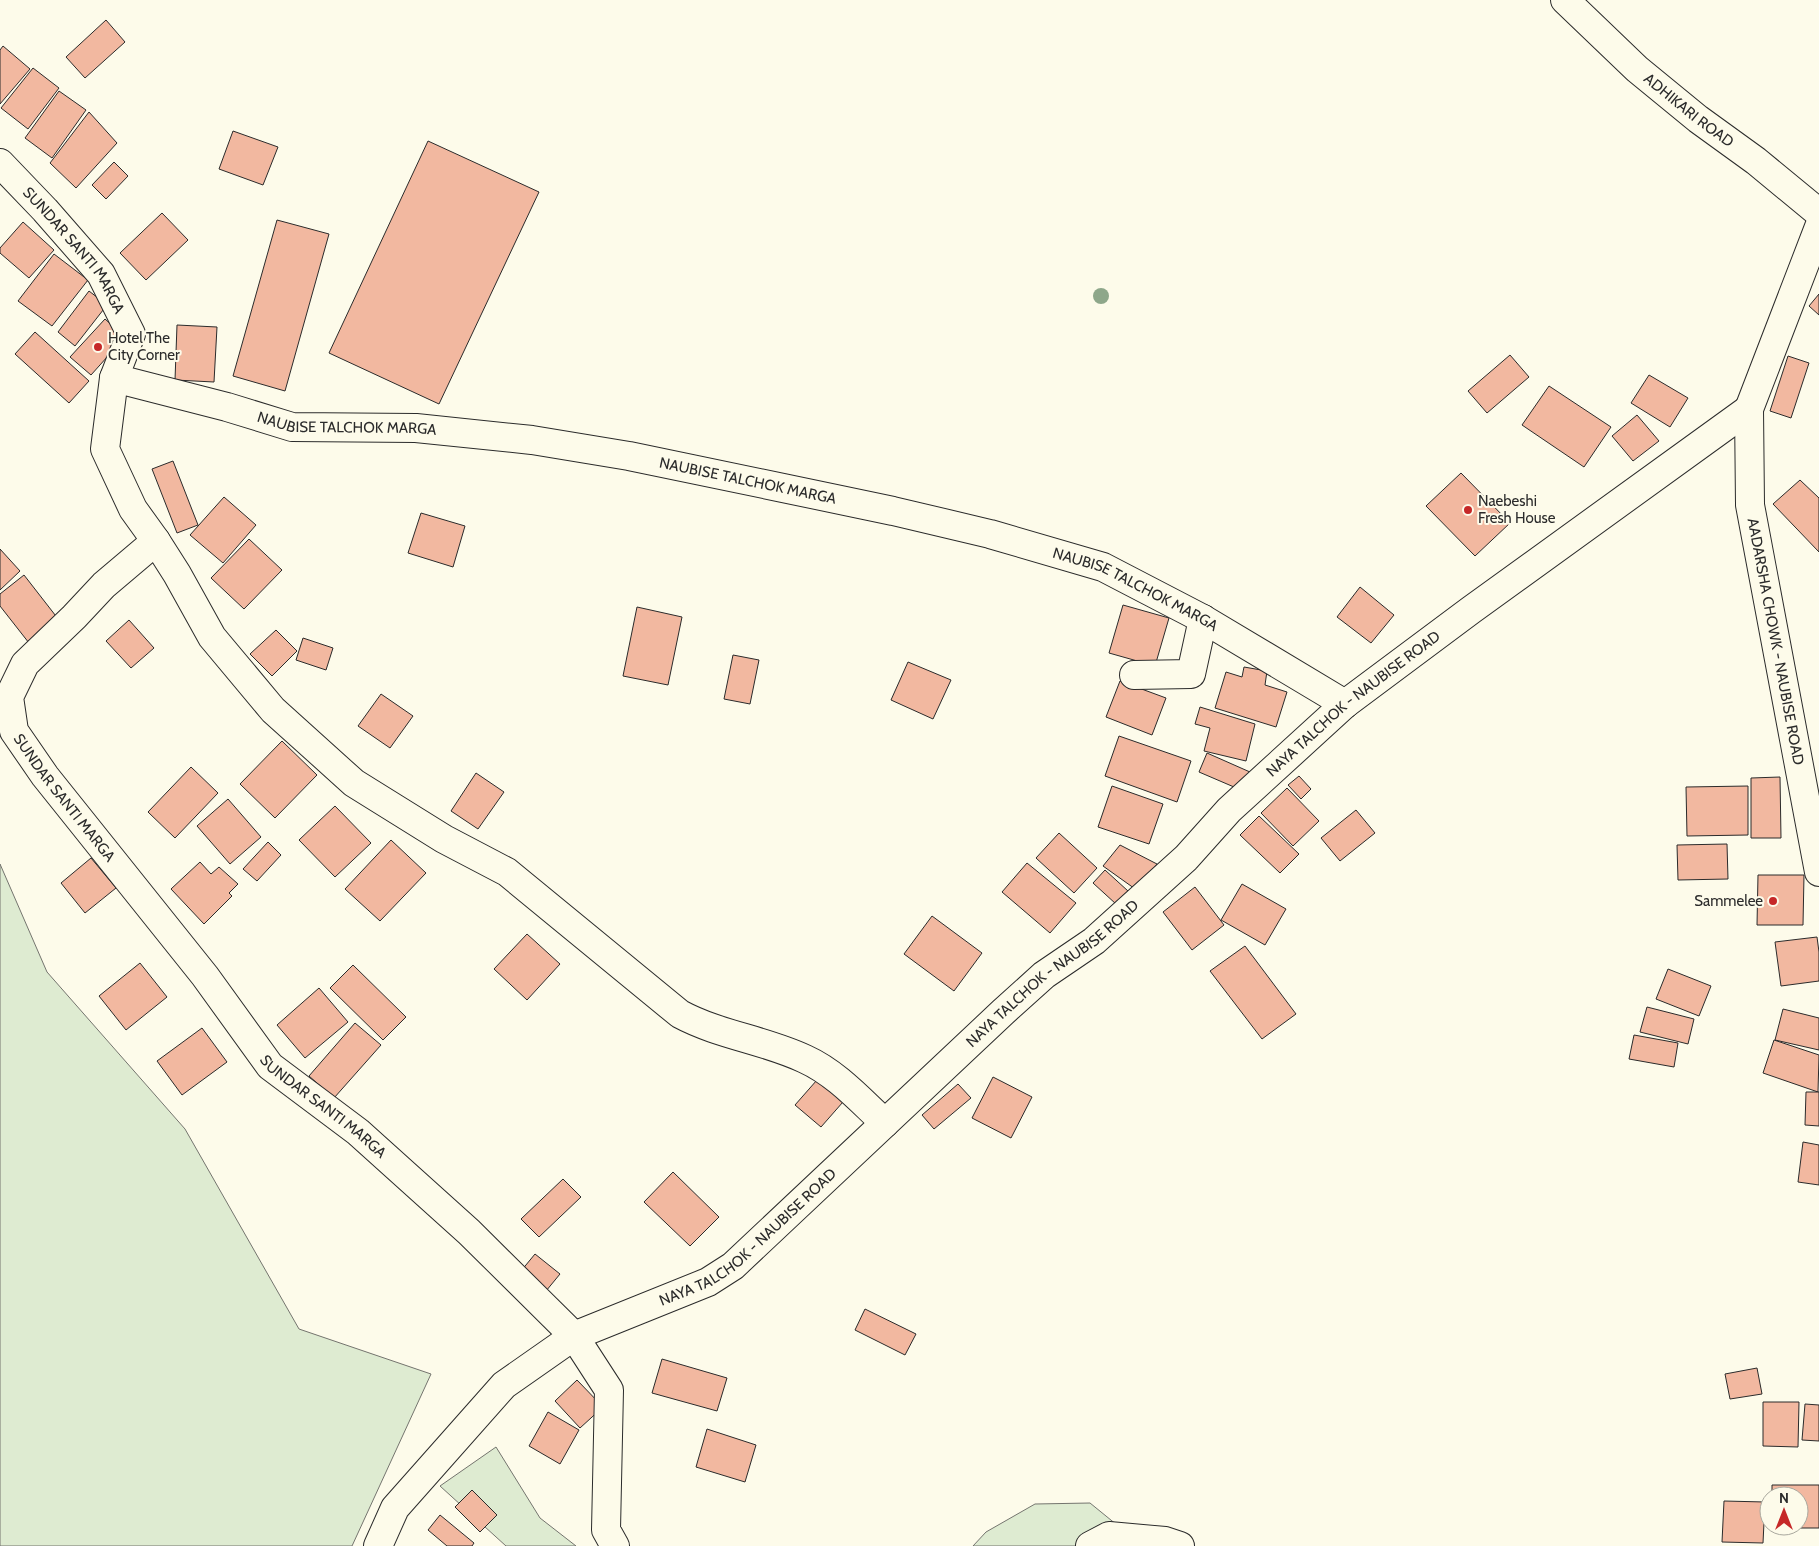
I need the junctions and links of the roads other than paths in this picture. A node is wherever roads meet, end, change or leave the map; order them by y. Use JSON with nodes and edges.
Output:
{"nodes":[{"id":1,"x":1564,"y":0,"type":"edge"},
{"id":2,"x":0,"y":163,"type":"edge"},
{"id":3,"x":1819,"y":213,"type":"edge"},
{"id":4,"x":1819,"y":227,"type":"edge"},
{"id":5,"x":114,"y":378,"type":"junction"},
{"id":6,"x":1749,"y":409,"type":"junction"},
{"id":7,"x":156,"y":541,"type":"junction"},
{"id":8,"x":1203,"y":619,"type":"junction"},
{"id":9,"x":1134,"y":675,"type":"dead end"},
{"id":10,"x":1345,"y":704,"type":"junction"},
{"id":11,"x":1819,"y":872,"type":"edge"},
{"id":12,"x":885,"y":1123,"type":"junction"},
{"id":13,"x":574,"y":1336,"type":"junction"},
{"id":14,"x":378,"y":1546,"type":"edge"},
{"id":15,"x":615,"y":1546,"type":"edge"},
{"id":16,"x":1090,"y":1546,"type":"edge"},
{"id":17,"x":1180,"y":1546,"type":"edge"}],
"edges":[{"from":1,"to":3,"type":"street","name":"ADHIKARI ROAD"},
{"from":2,"to":5,"type":"street","name":"SUNDAR SANTI MARGA"},
{"from":4,"to":6,"type":"street"},
{"from":5,"to":7,"type":"street","name":"SUNDAR SANTI MARGA"},
{"from":5,"to":8,"type":"street","name":"NAUBISE TALCHOK MARGA"},
{"from":6,"to":10,"type":"street","name":"NAYA TALCHOK - NAUBISE ROAD"},
{"from":6,"to":11,"type":"street","name":"AADARSHA CHOWK - NAUBISE ROAD"},
{"from":7,"to":12,"type":"street"},
{"from":7,"to":13,"type":"street","name":"SUNDAR SANTI MARGA"},
{"from":8,"to":9,"type":"street"},
{"from":8,"to":10,"type":"street","name":"NAUBISE TALCHOK MARGA"},
{"from":10,"to":12,"type":"street","name":"NAYA TALCHOK - NAUBISE ROAD"},
{"from":12,"to":13,"type":"street","name":"NAYA TALCHOK - NAUBISE ROAD"},
{"from":13,"to":14,"type":"street","name":"NAYA TALCHOK - NAUBISE ROAD"},
{"from":13,"to":15,"type":"street","name":"SUNDAR SANTI MARGA"},
{"from":16,"to":17,"type":"street"}]}
